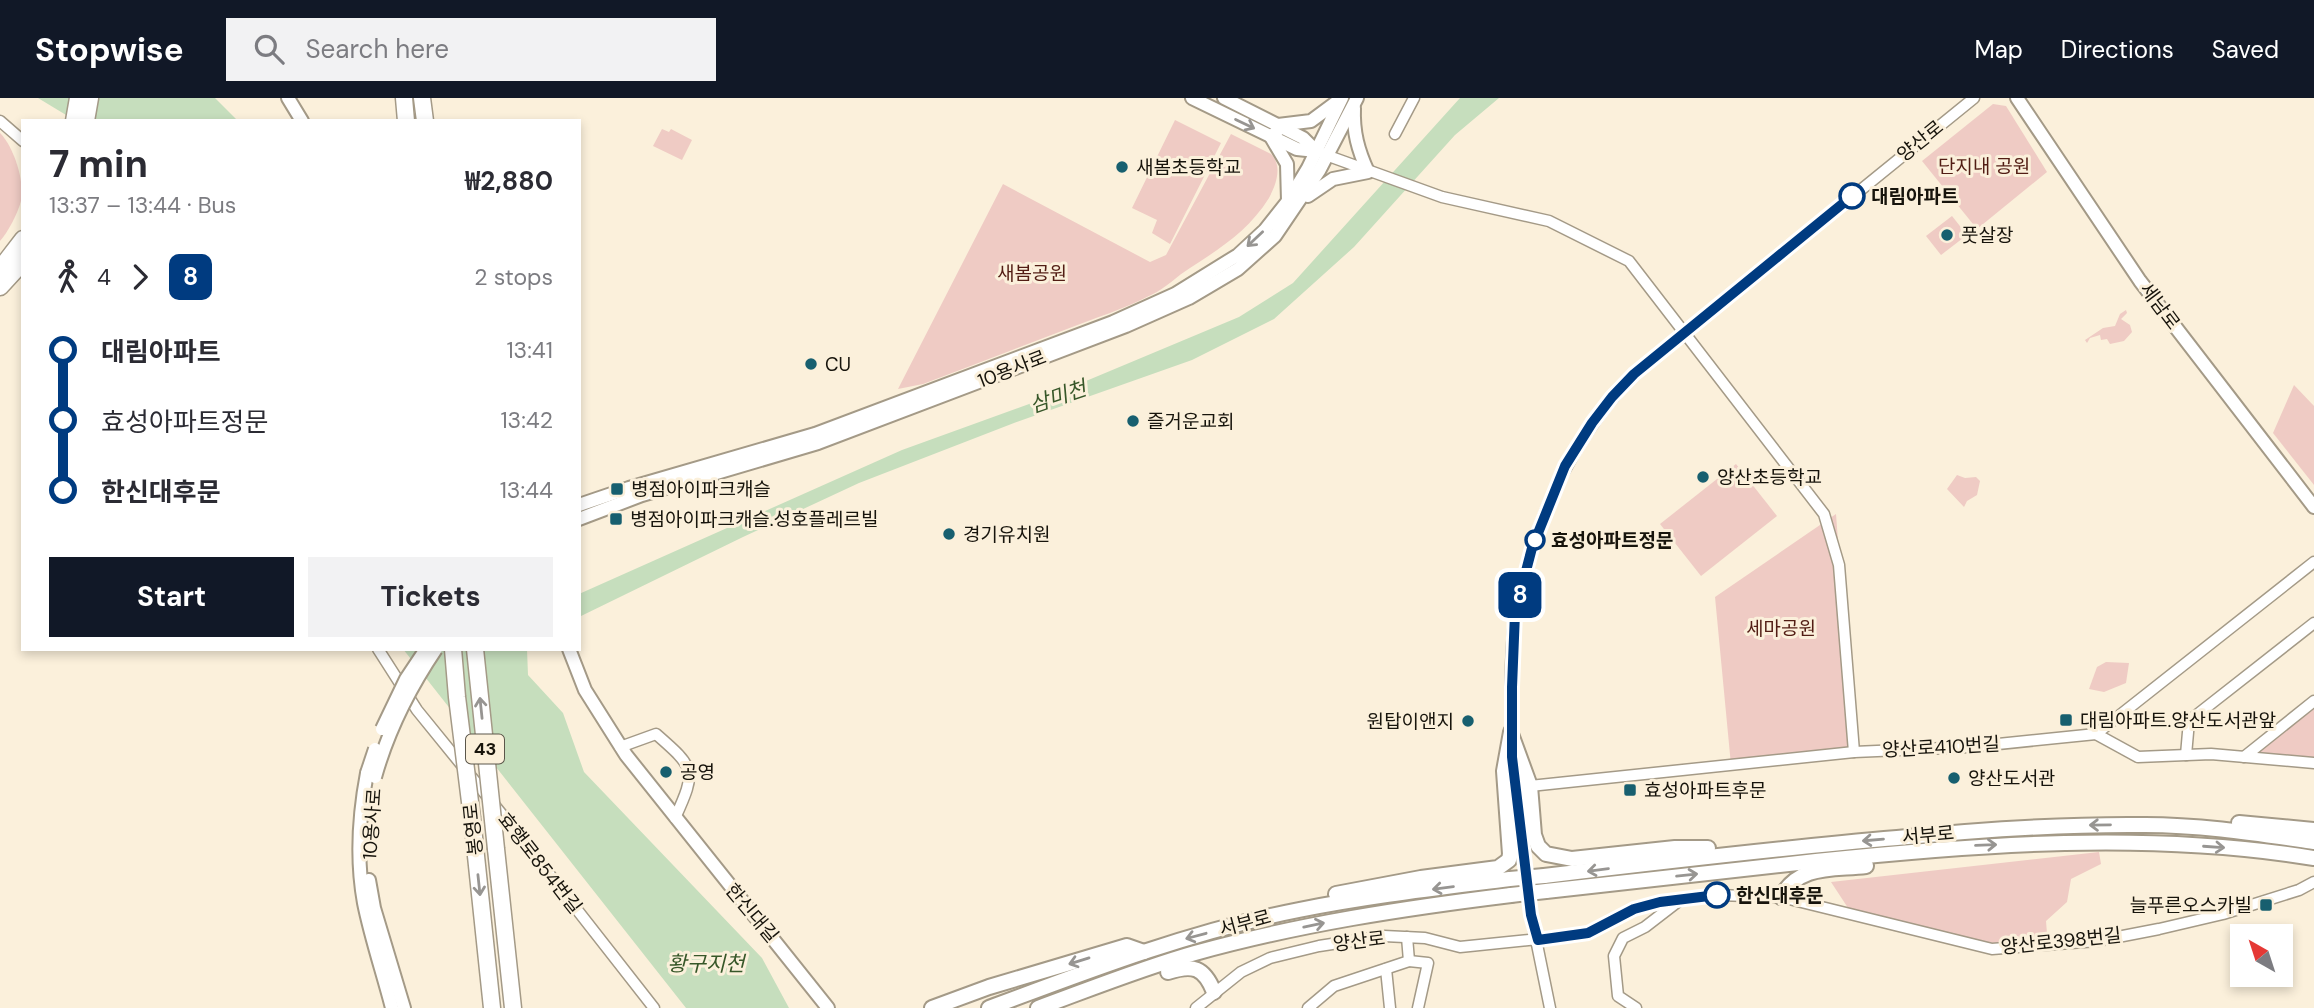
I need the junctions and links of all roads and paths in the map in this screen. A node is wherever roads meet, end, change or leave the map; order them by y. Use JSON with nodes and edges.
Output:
{"nodes":[{"id":1,"x":78,"y":98,"type":"edge"},
{"id":2,"x":90,"y":98,"type":"edge"},
{"id":3,"x":288,"y":98,"type":"edge"},
{"id":4,"x":404,"y":98,"type":"edge"},
{"id":5,"x":424,"y":98,"type":"edge"},
{"id":6,"x":1192,"y":98,"type":"edge"},
{"id":7,"x":1224,"y":98,"type":"edge"},
{"id":8,"x":1341,"y":98,"type":"edge"},
{"id":9,"x":1414,"y":98,"type":"edge"},
{"id":10,"x":1974,"y":98,"type":"edge"},
{"id":11,"x":2017,"y":98,"type":"edge"},
{"id":12,"x":1356,"y":101,"type":"edge"},
{"id":13,"x":74,"y":119,"type":"edge"},
{"id":14,"x":86,"y":119,"type":"edge"},
{"id":15,"x":301,"y":119,"type":"edge"},
{"id":16,"x":406,"y":119,"type":"edge"},
{"id":17,"x":425,"y":119,"type":"edge"},
{"id":18,"x":0,"y":121,"type":"edge"},
{"id":19,"x":1274,"y":131,"type":"junction"},
{"id":20,"x":1395,"y":134,"type":"dead end"},
{"id":21,"x":21,"y":140,"type":"edge"},
{"id":22,"x":1322,"y":153,"type":"junction"},
{"id":23,"x":1368,"y":172,"type":"junction"},
{"id":24,"x":1295,"y":199,"type":"junction"},
{"id":25,"x":21,"y":242,"type":"edge"},
{"id":26,"x":21,"y":264,"type":"edge"},
{"id":27,"x":0,"y":269,"type":"edge"},
{"id":28,"x":0,"y":287,"type":"edge"},
{"id":29,"x":1684,"y":332,"type":"junction"},
{"id":30,"x":581,"y":504,"type":"edge"},
{"id":31,"x":2314,"y":507,"type":"edge"},
{"id":32,"x":581,"y":518,"type":"edge"},
{"id":33,"x":2314,"y":562,"type":"edge"},
{"id":34,"x":2314,"y":623,"type":"edge"},
{"id":35,"x":379,"y":651,"type":"edge"},
{"id":36,"x":425,"y":651,"type":"edge"},
{"id":37,"x":435,"y":651,"type":"edge"},
{"id":38,"x":453,"y":651,"type":"edge"},
{"id":39,"x":475,"y":651,"type":"edge"},
{"id":40,"x":570,"y":651,"type":"edge"},
{"id":41,"x":2314,"y":701,"type":"edge"},
{"id":42,"x":1511,"y":732,"type":"junction"},
{"id":43,"x":2096,"y":734,"type":"junction"},
{"id":44,"x":620,"y":747,"type":"junction"},
{"id":45,"x":1853,"y":752,"type":"junction"},
{"id":46,"x":2186,"y":755,"type":"junction"},
{"id":47,"x":2244,"y":757,"type":"junction"},
{"id":48,"x":2314,"y":763,"type":"edge"},
{"id":49,"x":1514,"y":773,"type":"junction"},
{"id":50,"x":371,"y":775,"type":"junction"},
{"id":51,"x":1530,"y":786,"type":"junction"},
{"id":52,"x":675,"y":818,"type":"junction"},
{"id":53,"x":2147,"y":825,"type":"junction"},
{"id":54,"x":2314,"y":830,"type":"edge"},
{"id":55,"x":2314,"y":842,"type":"edge"},
{"id":56,"x":1783,"y":848,"type":"junction"},
{"id":57,"x":1903,"y":852,"type":"junction"},
{"id":58,"x":2314,"y":858,"type":"edge"},
{"id":59,"x":2314,"y":882,"type":"edge"},
{"id":60,"x":1781,"y":897,"type":"junction"},
{"id":61,"x":1680,"y":900,"type":"junction"},
{"id":62,"x":1273,"y":916,"type":"junction"},
{"id":63,"x":1407,"y":937,"type":"junction"},
{"id":64,"x":1538,"y":940,"type":"junction"},
{"id":65,"x":1144,"y":952,"type":"junction"},
{"id":66,"x":1409,"y":961,"type":"junction"},
{"id":67,"x":1386,"y":969,"type":"junction"},
{"id":68,"x":1214,"y":992,"type":"junction"},
{"id":69,"x":392,"y":1008,"type":"edge"},
{"id":70,"x":404,"y":1008,"type":"edge"},
{"id":71,"x":492,"y":1008,"type":"edge"},
{"id":72,"x":513,"y":1008,"type":"edge"},
{"id":73,"x":654,"y":1008,"type":"edge"},
{"id":74,"x":828,"y":1008,"type":"edge"},
{"id":75,"x":932,"y":1008,"type":"edge"},
{"id":76,"x":989,"y":1008,"type":"edge"},
{"id":77,"x":1038,"y":1008,"type":"edge"},
{"id":78,"x":1196,"y":1008,"type":"edge"},
{"id":79,"x":1308,"y":1008,"type":"edge"},
{"id":80,"x":1390,"y":1008,"type":"edge"},
{"id":81,"x":1418,"y":1008,"type":"edge"},
{"id":82,"x":1550,"y":1008,"type":"edge"},
{"id":83,"x":1636,"y":1008,"type":"edge"}],
"edges":[{"from":1,"to":13,"type":"main road"},
{"from":2,"to":14,"type":"main road"},
{"from":3,"to":15,"type":"street"},
{"from":4,"to":16,"type":"main road"},
{"from":5,"to":17,"type":"main road"},
{"from":6,"to":19,"type":"street","one_way":true},
{"from":7,"to":19,"type":"street"},
{"from":8,"to":19,"type":"street"},
{"from":8,"to":22,"type":"street","name":"10용사로"},
{"from":9,"to":20,"type":"street"},
{"from":10,"to":29,"type":"street","name":"양산로"},
{"from":11,"to":31,"type":"street","name":"세남로"},
{"from":12,"to":22,"type":"street","name":"10용사로"},
{"from":12,"to":23,"type":"street"},
{"from":18,"to":21,"type":"street"},
{"from":19,"to":22,"type":"street"},
{"from":19,"to":24,"type":"street"},
{"from":22,"to":23,"type":"street"},
{"from":22,"to":24,"type":"street","name":"10용사로"},
{"from":23,"to":24,"type":"street"},
{"from":23,"to":29,"type":"street"},
{"from":24,"to":30,"type":"street","name":"10용사로","one_way":true},
{"from":24,"to":32,"type":"street","name":"10용사로"},
{"from":25,"to":27,"type":"main road"},
{"from":26,"to":28,"type":"main road"},
{"from":29,"to":42,"type":"street","name":"양산로"},
{"from":29,"to":45,"type":"street"},
{"from":33,"to":43,"type":"street"},
{"from":34,"to":46,"type":"street"},
{"from":35,"to":73,"type":"street","name":"효행로854번길"},
{"from":36,"to":50,"type":"street","name":"10용사로","bridge":true},
{"from":37,"to":50,"type":"street","name":"10용사로","bridge":true},
{"from":38,"to":71,"type":"main road","name":"봉영로","number":"43","one_way":true,"bridge":true},
{"from":72,"to":39,"type":"main road","name":"봉영로","number":"43","one_way":true,"bridge":true},
{"from":40,"to":44,"type":"street","name":"한신대길"},
{"from":41,"to":47,"type":"street"},
{"from":42,"to":49,"type":"street","name":"양산로"},
{"from":42,"to":51,"type":"main road"},
{"from":42,"to":62,"type":"main road"},
{"from":43,"to":45,"type":"street","name":"양산로410번길"},
{"from":43,"to":46,"type":"street"},
{"from":44,"to":52,"type":"street","name":"한신대길"},
{"from":44,"to":52,"type":"street"},
{"from":45,"to":51,"type":"street","name":"양산로410번길"},
{"from":46,"to":47,"type":"street"},
{"from":47,"to":48,"type":"street"},
{"from":49,"to":51,"type":"street"},
{"from":49,"to":64,"type":"street","name":"양산로"},
{"from":50,"to":69,"type":"street","name":"10용사로"},
{"from":50,"to":70,"type":"street","name":"10용사로"},
{"from":51,"to":56,"type":"main road"},
{"from":52,"to":74,"type":"street","name":"한신대길"},
{"from":53,"to":54,"type":"main road"},
{"from":53,"to":55,"type":"main road","name":"서부로"},
{"from":53,"to":56,"type":"main road","name":"서부로","one_way":true},
{"from":56,"to":62,"type":"main road","name":"서부로","one_way":true,"bridge":true},
{"from":57,"to":58,"type":"main road","name":"서부로","one_way":true},
{"from":57,"to":60,"type":"main road"},
{"from":77,"to":57,"type":"main road","name":"서부로","one_way":true,"bridge":true},
{"from":59,"to":60,"type":"street","name":"양산로398번길"},
{"from":60,"to":61,"type":"street","name":"양산로398번길"},
{"from":61,"to":64,"type":"street","name":"양산로398번길"},
{"from":61,"to":83,"type":"street"},
{"from":62,"to":65,"type":"main road","name":"서부로","one_way":true},
{"from":63,"to":64,"type":"street","name":"양산로"},
{"from":63,"to":66,"type":"street"},
{"from":63,"to":68,"type":"street","name":"양산로"},
{"from":64,"to":82,"type":"street","name":"양산로"},
{"from":65,"to":75,"type":"main road","one_way":true},
{"from":65,"to":76,"type":"main road","name":"서부로"},
{"from":66,"to":67,"type":"street"},
{"from":66,"to":81,"type":"street"},
{"from":67,"to":79,"type":"street"},
{"from":67,"to":80,"type":"street"},
{"from":68,"to":77,"type":"main road"},
{"from":68,"to":78,"type":"street","name":"양산로"}]}
